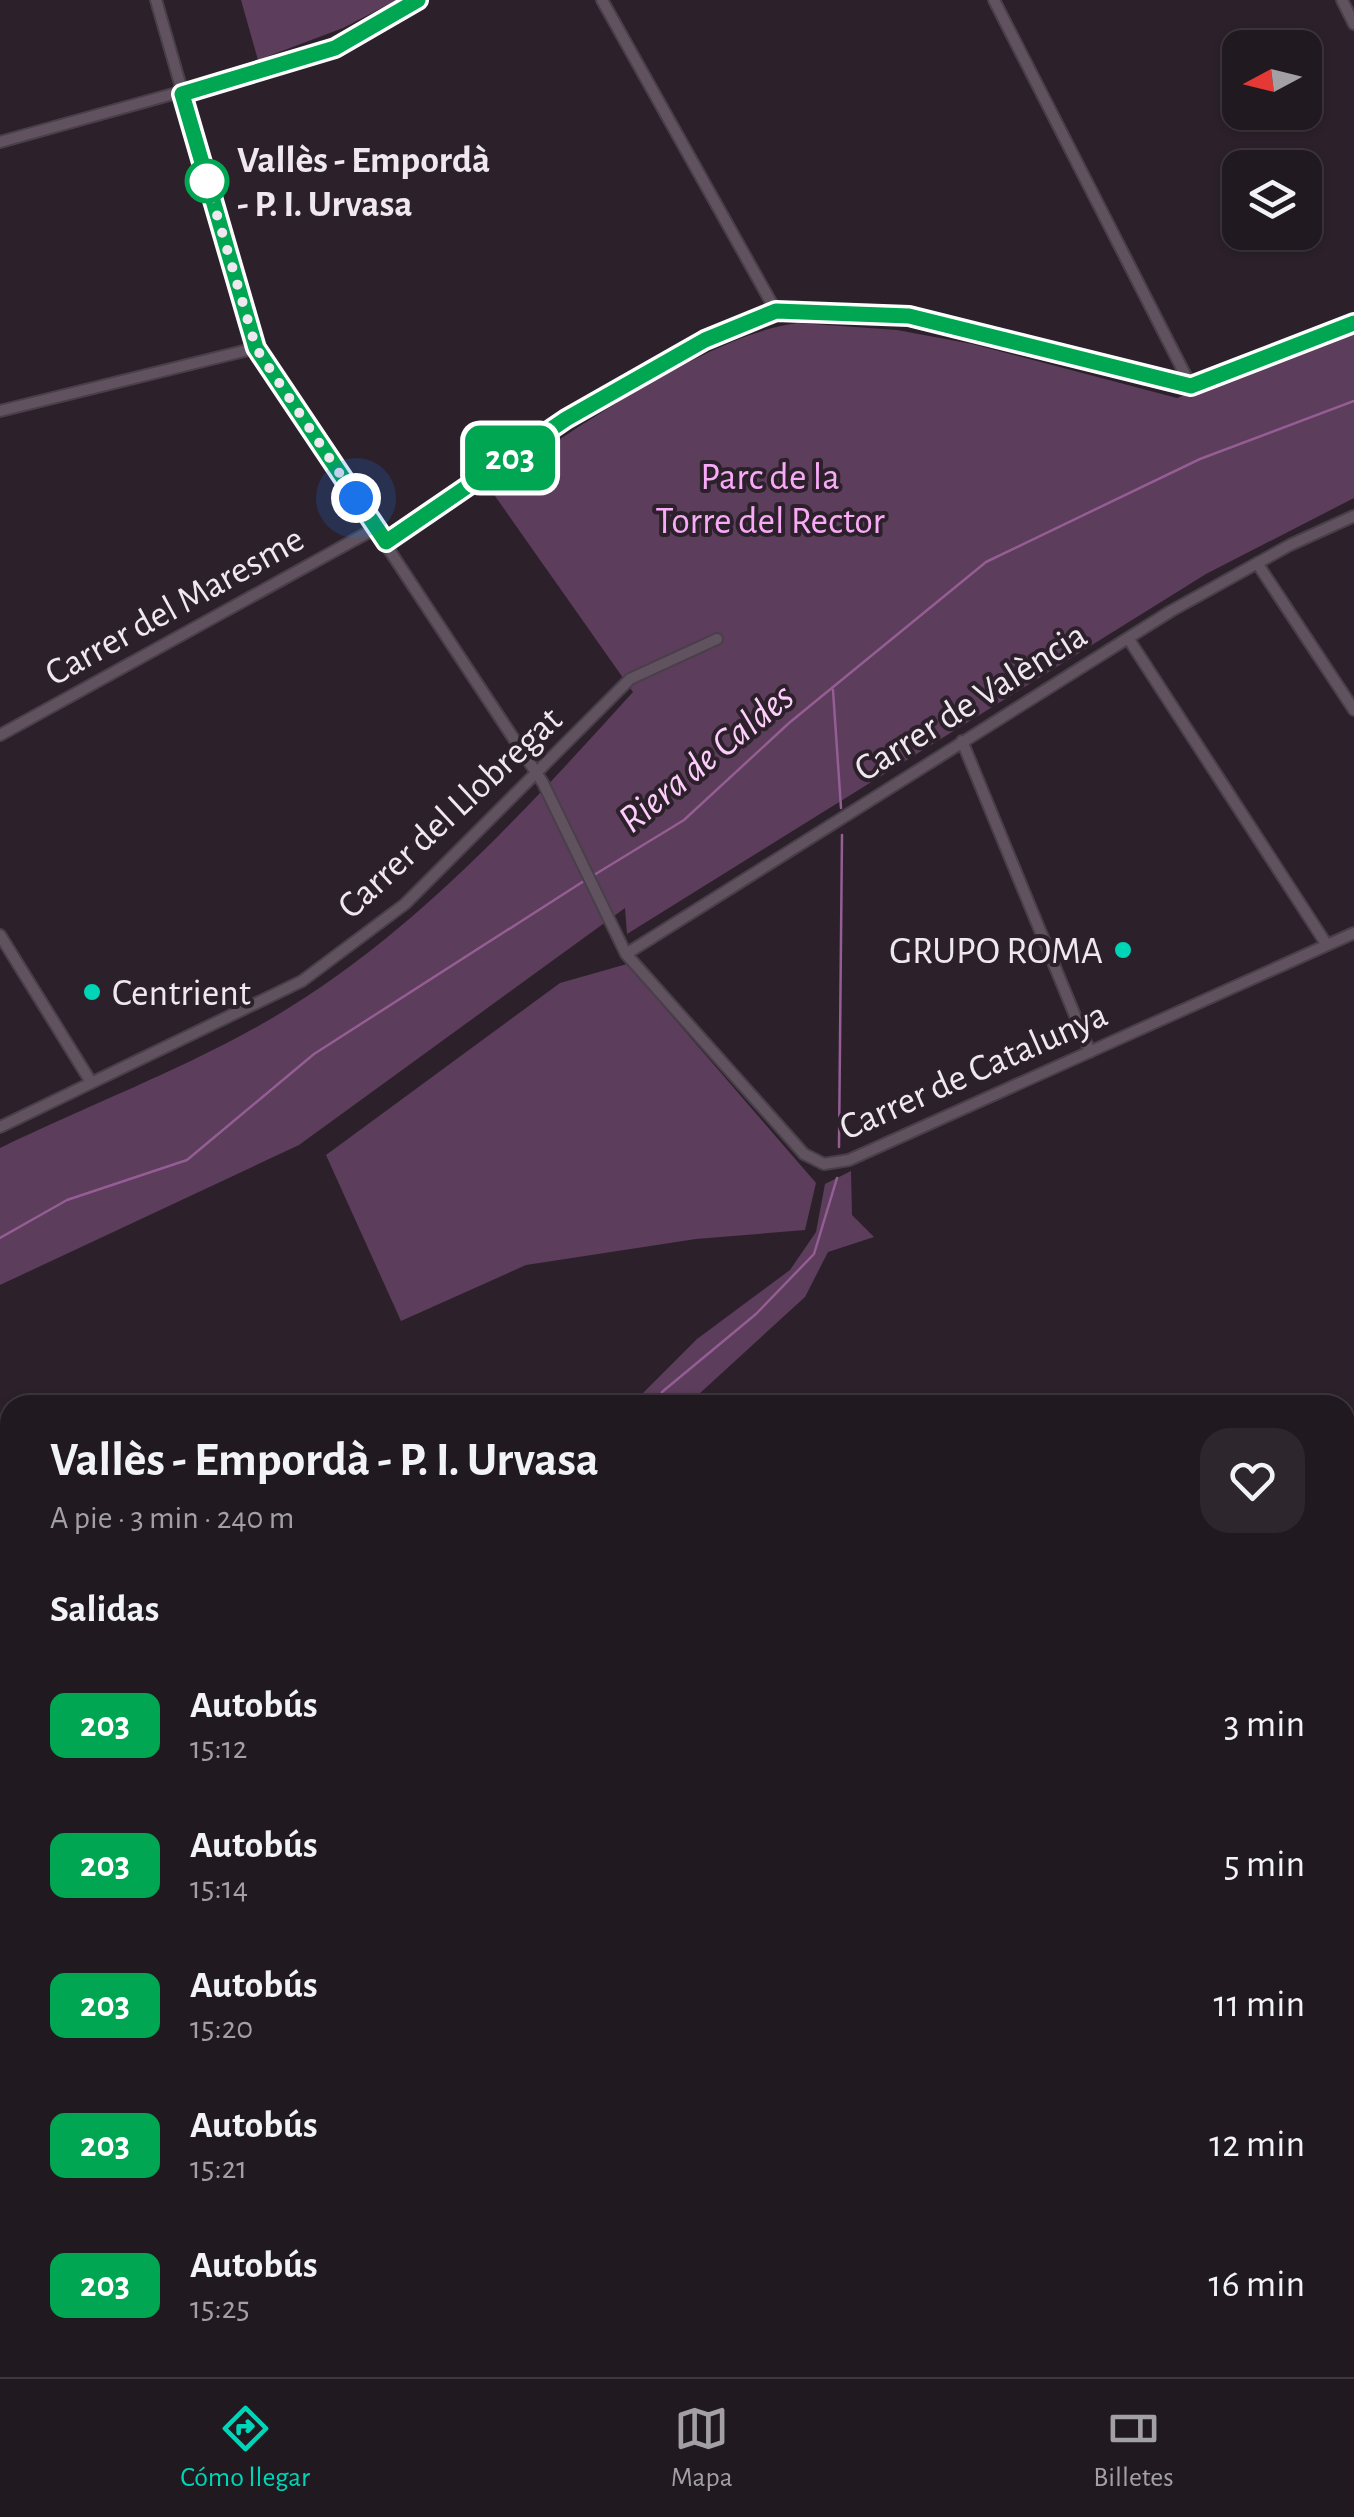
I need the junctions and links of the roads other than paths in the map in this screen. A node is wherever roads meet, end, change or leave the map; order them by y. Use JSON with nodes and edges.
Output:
{"nodes":[{"id":1,"x":156,"y":0,"type":"edge"},
{"id":2,"x":418,"y":0,"type":"edge"},
{"id":3,"x":602,"y":0,"type":"edge"},
{"id":4,"x":994,"y":0,"type":"edge"},
{"id":5,"x":1342,"y":0,"type":"edge"},
{"id":6,"x":1354,"y":24,"type":"edge"},
{"id":7,"x":182,"y":94,"type":"junction"},
{"id":8,"x":0,"y":142,"type":"edge"},
{"id":9,"x":776,"y":311,"type":"junction"},
{"id":10,"x":1354,"y":323,"type":"edge"},
{"id":11,"x":256,"y":348,"type":"junction"},
{"id":12,"x":1191,"y":386,"type":"junction"},
{"id":13,"x":0,"y":411,"type":"edge"},
{"id":14,"x":1354,"y":516,"type":"edge"},
{"id":15,"x":376,"y":528,"type":"junction"},
{"id":16,"x":386,"y":542,"type":"junction"},
{"id":17,"x":1257,"y":563,"type":"junction"},
{"id":18,"x":1128,"y":638,"type":"junction"},
{"id":19,"x":717,"y":639,"type":"dead end"},
{"id":20,"x":1354,"y":710,"type":"edge"},
{"id":21,"x":0,"y":735,"type":"edge"},
{"id":22,"x":962,"y":740,"type":"junction"},
{"id":23,"x":538,"y":775,"type":"junction"},
{"id":24,"x":1354,"y":932,"type":"edge"},
{"id":25,"x":0,"y":935,"type":"edge"},
{"id":26,"x":1326,"y":945,"type":"junction"},
{"id":27,"x":626,"y":954,"type":"junction"},
{"id":28,"x":1090,"y":1052,"type":"junction"},
{"id":29,"x":91,"y":1082,"type":"junction"},
{"id":30,"x":0,"y":1127,"type":"edge"}],
"edges":[{"from":1,"to":7,"type":"street","name":"Carrer de Catalunya"},
{"from":2,"to":7,"type":"street"},
{"from":3,"to":9,"type":"street"},
{"from":4,"to":12,"type":"street"},
{"from":5,"to":6,"type":"street"},
{"from":7,"to":8,"type":"street"},
{"from":7,"to":11,"type":"street","name":"Carrer de Catalunya"},
{"from":9,"to":12,"type":"street"},
{"from":9,"to":16,"type":"street"},
{"from":10,"to":12,"type":"street"},
{"from":11,"to":13,"type":"street"},
{"from":11,"to":15,"type":"street","name":"Carrer de Catalunya"},
{"from":14,"to":17,"type":"street","name":"Carrer de València"},
{"from":15,"to":16,"type":"street","name":"Carrer de Catalunya"},
{"from":15,"to":21,"type":"street","name":"Carrer del Maresme"},
{"from":16,"to":23,"type":"street","name":"Carrer de Catalunya"},
{"from":17,"to":18,"type":"street","name":"Carrer de València"},
{"from":17,"to":20,"type":"street"},
{"from":18,"to":22,"type":"street","name":"Carrer de València"},
{"from":18,"to":26,"type":"street"},
{"from":19,"to":23,"type":"street","name":"Carrer del Llobregat"},
{"from":22,"to":27,"type":"street","name":"Carrer de València"},
{"from":22,"to":28,"type":"street"},
{"from":23,"to":27,"type":"street","name":"Carrer de Catalunya"},
{"from":23,"to":29,"type":"street","name":"Carrer del Llobregat"},
{"from":24,"to":26,"type":"street","name":"Carrer de Catalunya"},
{"from":25,"to":29,"type":"street"},
{"from":26,"to":28,"type":"street","name":"Carrer de Catalunya"},
{"from":27,"to":28,"type":"street","name":"Carrer de Catalunya"},
{"from":29,"to":30,"type":"street","name":"Carrer del Llobregat"}]}
